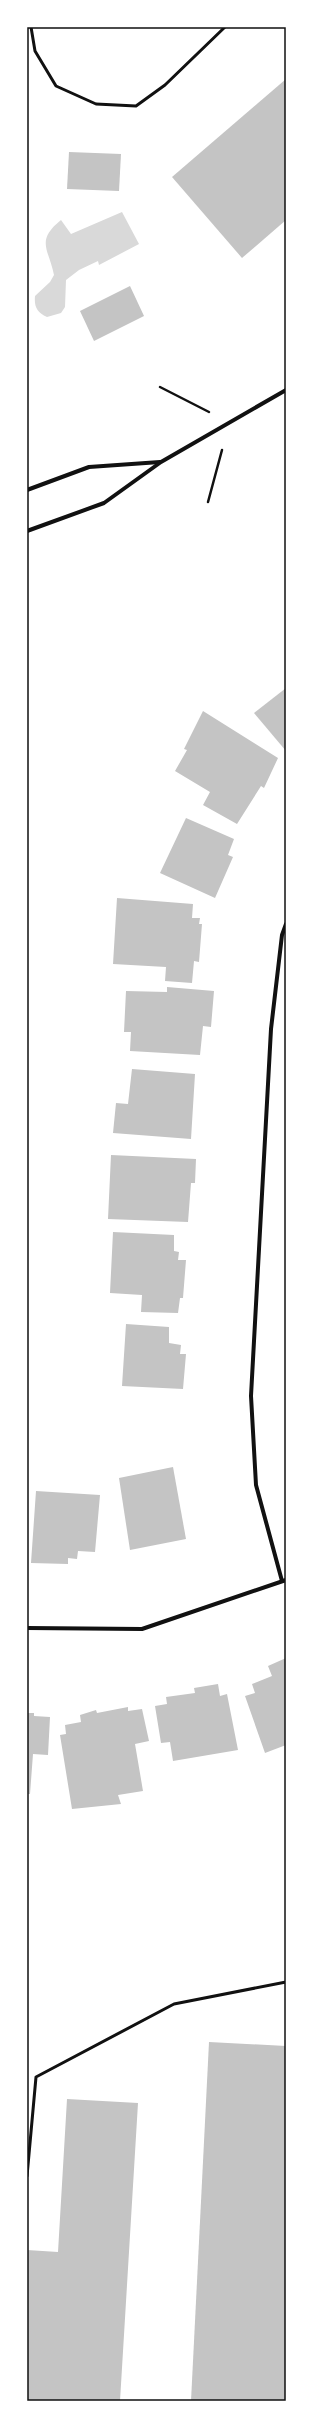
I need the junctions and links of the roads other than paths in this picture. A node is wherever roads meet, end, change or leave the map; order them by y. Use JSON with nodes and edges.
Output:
{"nodes":[{"id":1,"x":31,"y":27,"type":"edge"},
{"id":2,"x":225,"y":27,"type":"edge"},
{"id":3,"x":286,"y":390,"type":"edge"},
{"id":4,"x":161,"y":462,"type":"junction"},
{"id":5,"x":27,"y":490,"type":"edge"},
{"id":6,"x":27,"y":531,"type":"edge"},
{"id":7,"x":286,"y":924,"type":"edge"},
{"id":8,"x":284,"y":1580,"type":"edge"},
{"id":9,"x":27,"y":1628,"type":"edge"},
{"id":10,"x":286,"y":1982,"type":"edge"},
{"id":11,"x":27,"y":2176,"type":"edge"}],
"edges":[{"from":1,"to":2,"type":"lane"},
{"from":3,"to":4,"type":"street"},
{"from":4,"to":5,"type":"street"},
{"from":4,"to":6,"type":"street"},
{"from":7,"to":8,"type":"street"},
{"from":8,"to":9,"type":"street"},
{"from":10,"to":11,"type":"lane"}]}
